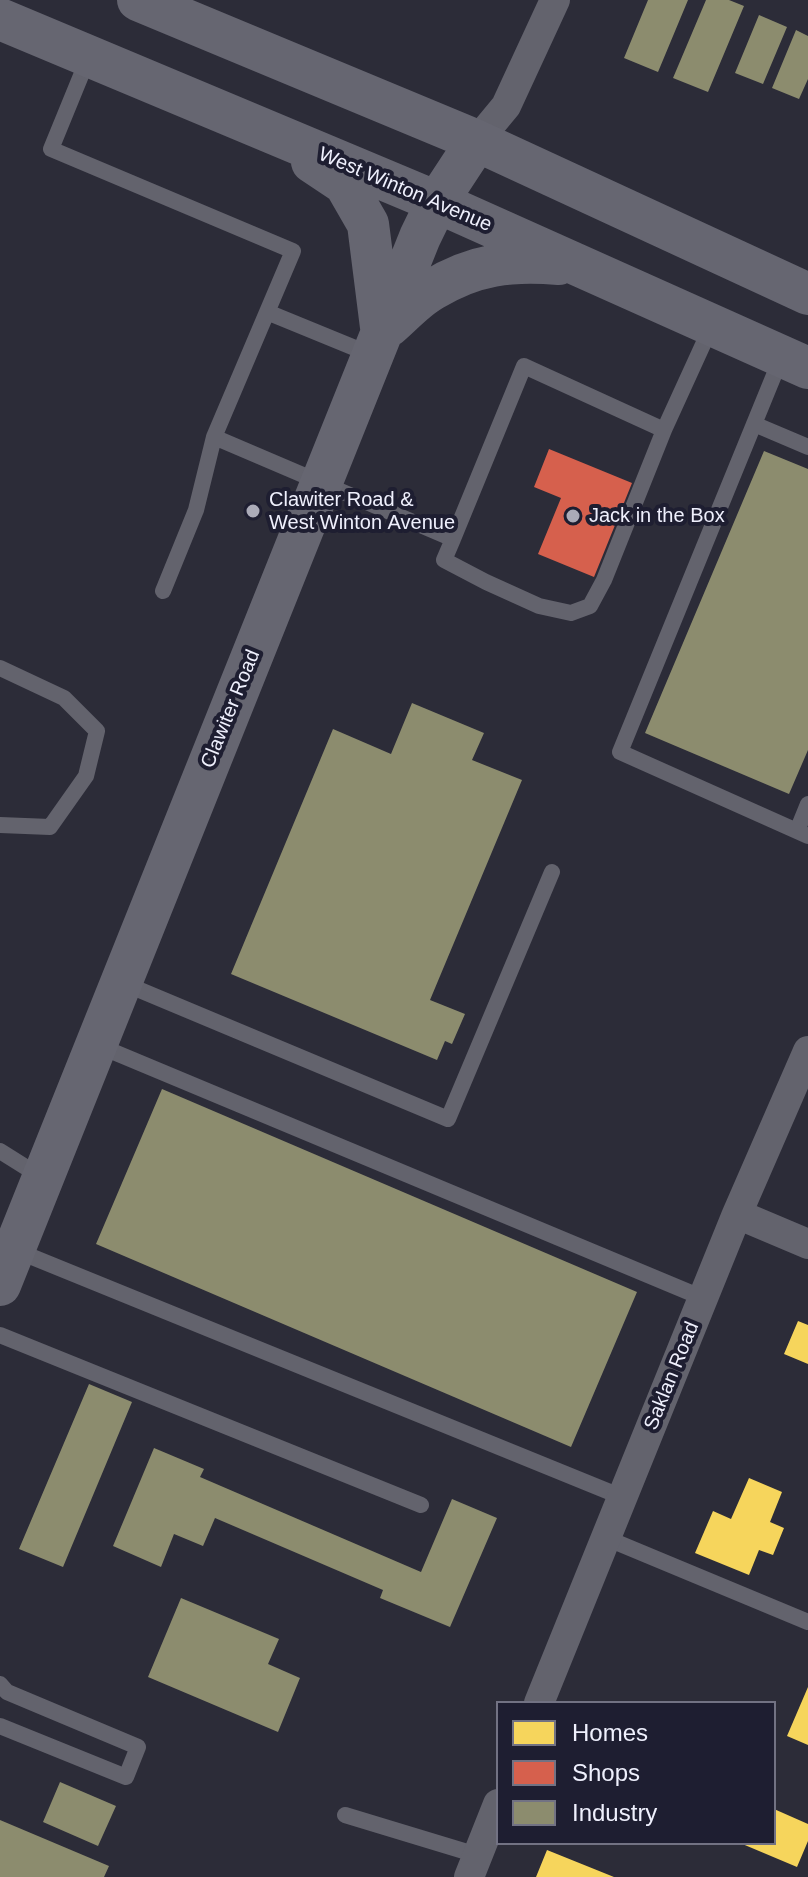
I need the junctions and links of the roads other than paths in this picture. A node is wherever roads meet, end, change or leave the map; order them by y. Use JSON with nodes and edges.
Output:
{"nodes":[{"id":1,"x":138,"y":0,"type":"edge"},
{"id":2,"x":555,"y":0,"type":"edge"},
{"id":3,"x":0,"y":19,"type":"edge"},
{"id":4,"x":89,"y":56,"type":"junction"},
{"id":5,"x":266,"y":131,"type":"junction"},
{"id":6,"x":477,"y":141,"type":"junction"},
{"id":7,"x":437,"y":202,"type":"junction"},
{"id":8,"x":580,"y":266,"type":"junction"},
{"id":9,"x":808,"y":294,"type":"edge"},
{"id":10,"x":267,"y":312,"type":"junction"},
{"id":11,"x":711,"y":325,"type":"junction"},
{"id":12,"x":377,"y":344,"type":"junction"},
{"id":13,"x":795,"y":362,"type":"edge"},
{"id":14,"x":754,"y":424,"type":"junction"},
{"id":15,"x":664,"y":430,"type":"junction"},
{"id":16,"x":214,"y":437,"type":"junction"},
{"id":17,"x":808,"y":447,"type":"edge"},
{"id":18,"x":321,"y":482,"type":"junction"},
{"id":19,"x":453,"y":539,"type":"junction"},
{"id":20,"x":163,"y":591,"type":"dead end"},
{"id":21,"x":0,"y":668,"type":"edge"},
{"id":22,"x":808,"y":804,"type":"edge"},
{"id":23,"x":0,"y":825,"type":"edge"},
{"id":24,"x":802,"y":834,"type":"edge"},
{"id":25,"x":552,"y":872,"type":"dead end"},
{"id":26,"x":121,"y":983,"type":"junction"},
{"id":27,"x":96,"y":1045,"type":"junction"},
{"id":28,"x":808,"y":1051,"type":"edge"},
{"id":29,"x":0,"y":1151,"type":"edge"},
{"id":30,"x":43,"y":1178,"type":"junction"},
{"id":31,"x":737,"y":1214,"type":"junction"},
{"id":32,"x":808,"y":1244,"type":"edge"},
{"id":33,"x":7,"y":1267,"type":"edge"},
{"id":34,"x":703,"y":1298,"type":"junction"},
{"id":35,"x":0,"y":1335,"type":"edge"},
{"id":36,"x":622,"y":1497,"type":"junction"},
{"id":37,"x":421,"y":1505,"type":"dead end"},
{"id":38,"x":606,"y":1538,"type":"junction"},
{"id":39,"x":808,"y":1622,"type":"edge"},
{"id":40,"x":0,"y":1684,"type":"edge"},
{"id":41,"x":540,"y":1701,"type":"edge"},
{"id":42,"x":0,"y":1726,"type":"edge"},
{"id":43,"x":496,"y":1809,"type":"edge"},
{"id":44,"x":345,"y":1815,"type":"dead end"},
{"id":45,"x":473,"y":1866,"type":"edge"}],
"edges":[{"from":1,"to":6,"type":"main road"},
{"from":2,"to":6,"type":"street"},
{"from":3,"to":4,"type":"main road","name":"West Winton Avenue"},
{"from":4,"to":5,"type":"main road","name":"West Winton Avenue"},
{"from":4,"to":10,"type":"lane"},
{"from":5,"to":7,"type":"main road","name":"West Winton Avenue"},
{"from":5,"to":12,"type":"main road"},
{"from":6,"to":7,"type":"main road","name":"Clawiter Road"},
{"from":6,"to":9,"type":"main road"},
{"from":7,"to":8,"type":"main road","name":"West Winton Avenue"},
{"from":7,"to":12,"type":"main road","name":"Clawiter Road"},
{"from":8,"to":11,"type":"main road","name":"West Winton Avenue"},
{"from":8,"to":12,"type":"main road"},
{"from":10,"to":12,"type":"lane"},
{"from":10,"to":16,"type":"lane"},
{"from":11,"to":13,"type":"main road","name":"West Winton Avenue"},
{"from":11,"to":15,"type":"lane"},
{"from":12,"to":18,"type":"main road","name":"Clawiter Road"},
{"from":13,"to":14,"type":"lane"},
{"from":14,"to":17,"type":"lane"},
{"from":14,"to":24,"type":"lane"},
{"from":15,"to":19,"type":"lane"},
{"from":15,"to":19,"type":"lane"},
{"from":16,"to":18,"type":"lane"},
{"from":16,"to":20,"type":"lane"},
{"from":18,"to":19,"type":"lane"},
{"from":18,"to":26,"type":"main road","name":"Clawiter Road"},
{"from":21,"to":23,"type":"lane"},
{"from":22,"to":24,"type":"lane"},
{"from":25,"to":26,"type":"lane"},
{"from":26,"to":27,"type":"main road","name":"Clawiter Road"},
{"from":27,"to":30,"type":"main road","name":"Clawiter Road"},
{"from":27,"to":34,"type":"lane"},
{"from":28,"to":31,"type":"street","name":"Saklan Road"},
{"from":29,"to":30,"type":"lane"},
{"from":30,"to":33,"type":"main road","name":"Clawiter Road"},
{"from":31,"to":32,"type":"street"},
{"from":31,"to":34,"type":"street","name":"Saklan Road"},
{"from":33,"to":36,"type":"lane"},
{"from":34,"to":36,"type":"street","name":"Saklan Road"},
{"from":35,"to":37,"type":"lane"},
{"from":36,"to":38,"type":"street","name":"Saklan Road"},
{"from":38,"to":39,"type":"lane"},
{"from":38,"to":41,"type":"street","name":"Saklan Road"},
{"from":40,"to":42,"type":"lane"},
{"from":43,"to":45,"type":"street"},
{"from":44,"to":45,"type":"lane"}]}
